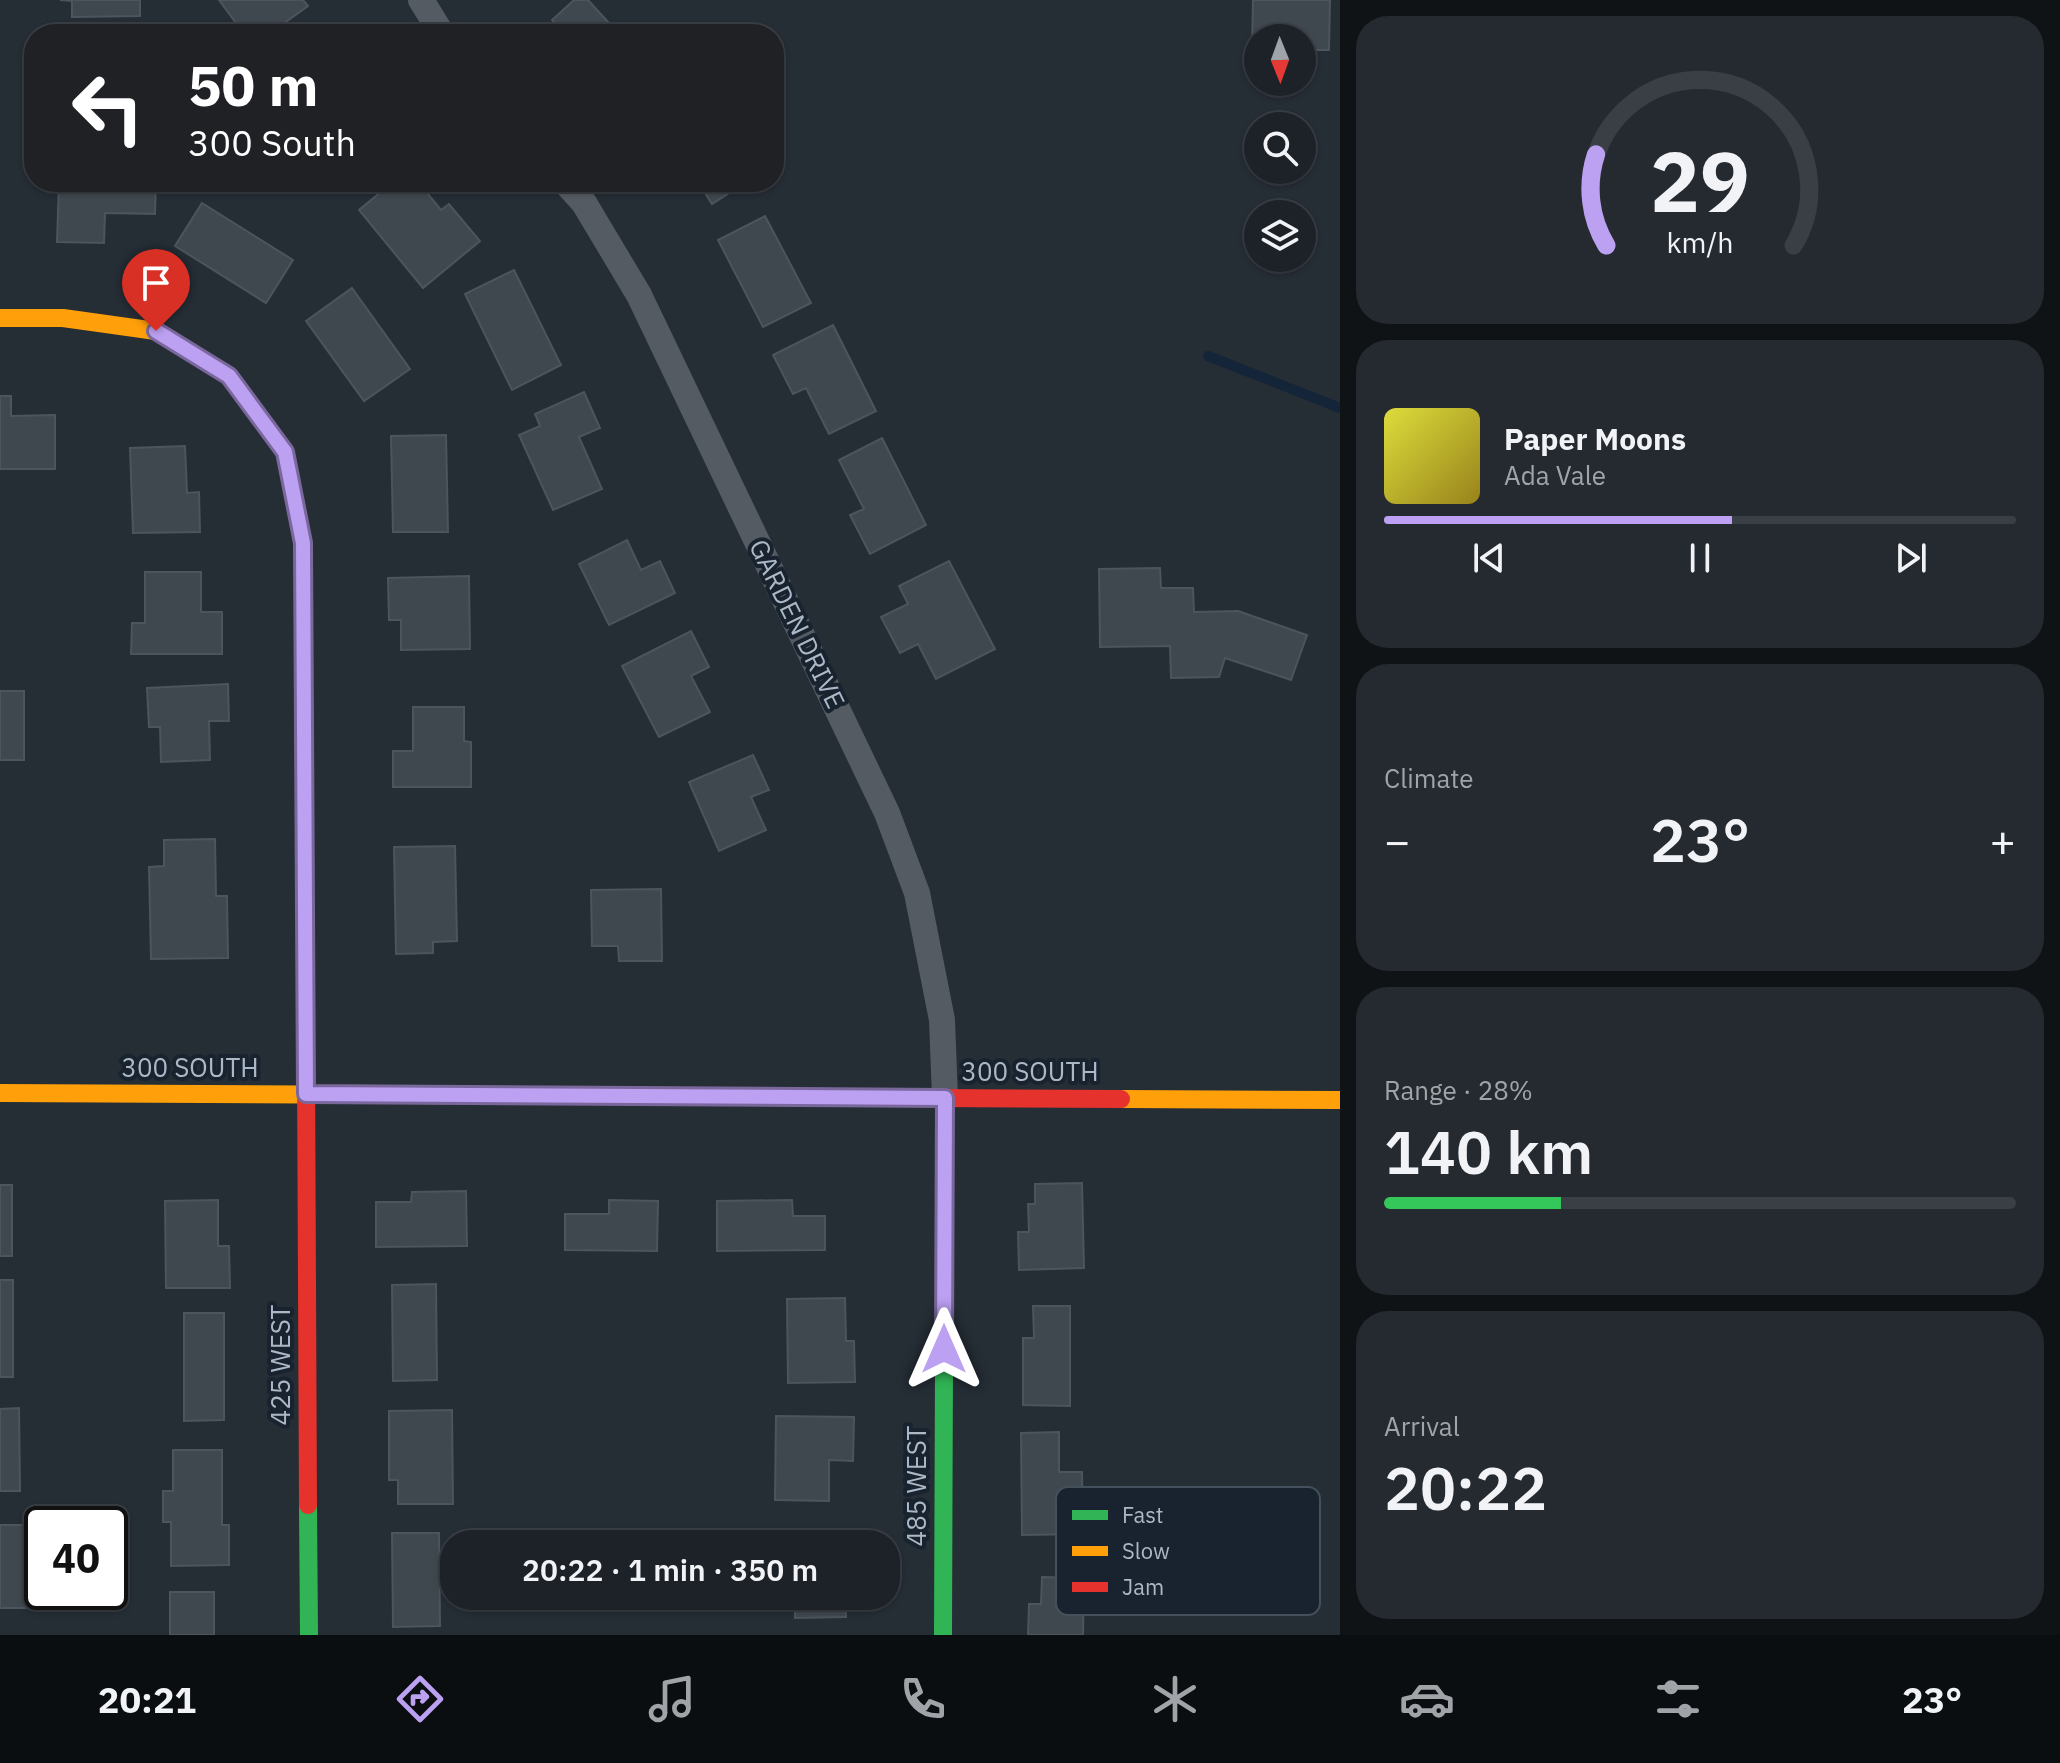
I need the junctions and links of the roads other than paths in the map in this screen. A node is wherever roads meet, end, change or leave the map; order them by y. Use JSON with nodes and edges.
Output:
{"nodes":[{"id":1,"x":421,"y":0,"type":"edge"},
{"id":2,"x":436,"y":24,"type":"edge"},
{"id":3,"x":574,"y":192,"type":"edge"},
{"id":4,"x":0,"y":318,"type":"edge"},
{"id":5,"x":0,"y":1093,"type":"edge"},
{"id":6,"x":306,"y":1094,"type":"junction"},
{"id":7,"x":945,"y":1098,"type":"junction"},
{"id":8,"x":1340,"y":1100,"type":"edge"},
{"id":9,"x":309,"y":1635,"type":"edge"},
{"id":10,"x":943,"y":1635,"type":"edge"}],
"edges":[{"from":1,"to":2,"type":"street"},
{"from":3,"to":7,"type":"street","name":"GARDEN DRIVE"},
{"from":4,"to":6,"type":"street","name":"425 WEST"},
{"from":5,"to":6,"type":"street","name":"300 SOUTH"},
{"from":6,"to":7,"type":"street","name":"300 SOUTH"},
{"from":6,"to":9,"type":"street","name":"425 WEST"},
{"from":7,"to":8,"type":"street","name":"300 SOUTH"},
{"from":7,"to":10,"type":"street","name":"485 WEST"}]}
